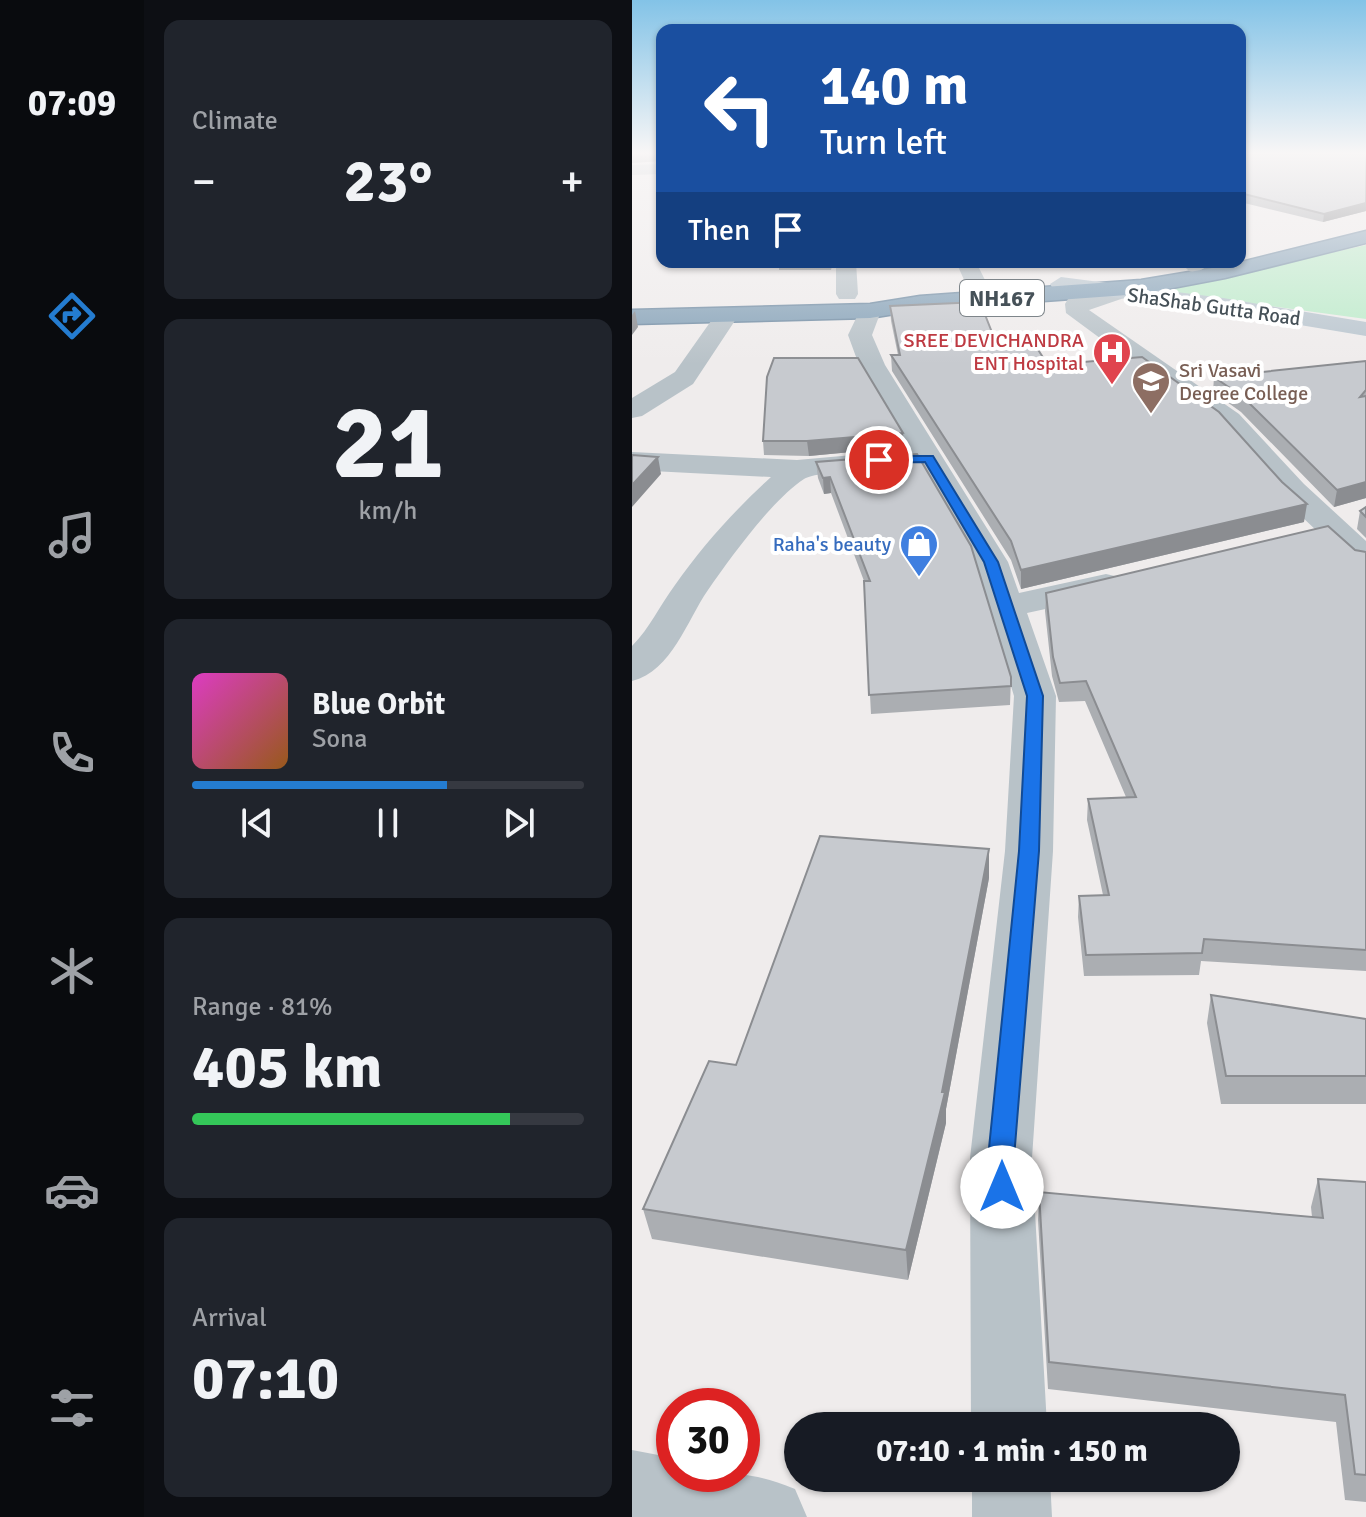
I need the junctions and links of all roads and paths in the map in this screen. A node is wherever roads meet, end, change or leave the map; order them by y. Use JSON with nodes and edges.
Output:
{"nodes":[{"id":1,"x":1366,"y":224,"type":"edge"},
{"id":2,"x":1366,"y":237,"type":"edge"},
{"id":3,"x":1246,"y":255,"type":"edge"},
{"id":4,"x":1246,"y":267,"type":"edge"},
{"id":5,"x":848,"y":268,"type":"edge"},
{"id":6,"x":969,"y":268,"type":"edge"},
{"id":7,"x":1182,"y":268,"type":"edge"},
{"id":8,"x":1241,"y":268,"type":"edge"},
{"id":9,"x":1061,"y":284,"type":"junction"},
{"id":10,"x":978,"y":288,"type":"junction"},
{"id":11,"x":1109,"y":292,"type":"junction"},
{"id":12,"x":632,"y":296,"type":"edge"},
{"id":13,"x":858,"y":302,"type":"junction"},
{"id":14,"x":726,"y":316,"type":"junction"},
{"id":15,"x":632,"y":317,"type":"edge"},
{"id":16,"x":1366,"y":329,"type":"edge"},
{"id":17,"x":632,"y":378,"type":"edge"},
{"id":18,"x":684,"y":378,"type":"junction"},
{"id":19,"x":632,"y":410,"type":"edge"},
{"id":20,"x":929,"y":458,"type":"junction"},
{"id":21,"x":632,"y":461,"type":"edge"},
{"id":22,"x":797,"y":469,"type":"junction"},
{"id":23,"x":1366,"y":559,"type":"edge"},
{"id":24,"x":1139,"y":577,"type":"edge"},
{"id":25,"x":1006,"y":607,"type":"junction"},
{"id":26,"x":632,"y":669,"type":"edge"},
{"id":27,"x":1009,"y":1412,"type":"edge"},
{"id":28,"x":632,"y":1489,"type":"edge"},
{"id":29,"x":1011,"y":1492,"type":"edge"},
{"id":30,"x":767,"y":1517,"type":"edge"},
{"id":31,"x":1012,"y":1517,"type":"edge"}],
"edges":[{"from":1,"to":3,"type":"highway"},
{"from":2,"to":4,"type":"highway","number":"NH167"},
{"from":5,"to":13,"type":"street"},
{"from":6,"to":10,"type":"street"},
{"from":7,"to":9,"type":"highway","number":"NH167"},
{"from":8,"to":11,"type":"highway","number":"NH167"},
{"from":9,"to":10,"type":"highway","number":"NH167"},
{"from":9,"to":11,"type":"street","name":"ShaShab Gutta Road"},
{"from":10,"to":13,"type":"highway","number":"NH167"},
{"from":11,"to":13,"type":"highway","number":"NH167"},
{"from":11,"to":16,"type":"street","name":"ShaShab Gutta Road"},
{"from":11,"to":23,"type":"street"},
{"from":12,"to":13,"type":"highway","number":"NH167"},
{"from":13,"to":14,"type":"highway","number":"NH167"},
{"from":13,"to":20,"type":"street"},
{"from":14,"to":15,"type":"highway","number":"NH167"},
{"from":14,"to":18,"type":"street"},
{"from":17,"to":18,"type":"street"},
{"from":18,"to":19,"type":"street"},
{"from":20,"to":22,"type":"street"},
{"from":20,"to":25,"type":"street"},
{"from":21,"to":22,"type":"street"},
{"from":22,"to":26,"type":"street"},
{"from":24,"to":25,"type":"street"},
{"from":25,"to":27,"type":"street"},
{"from":28,"to":30,"type":"street"},
{"from":29,"to":31,"type":"street"}]}
